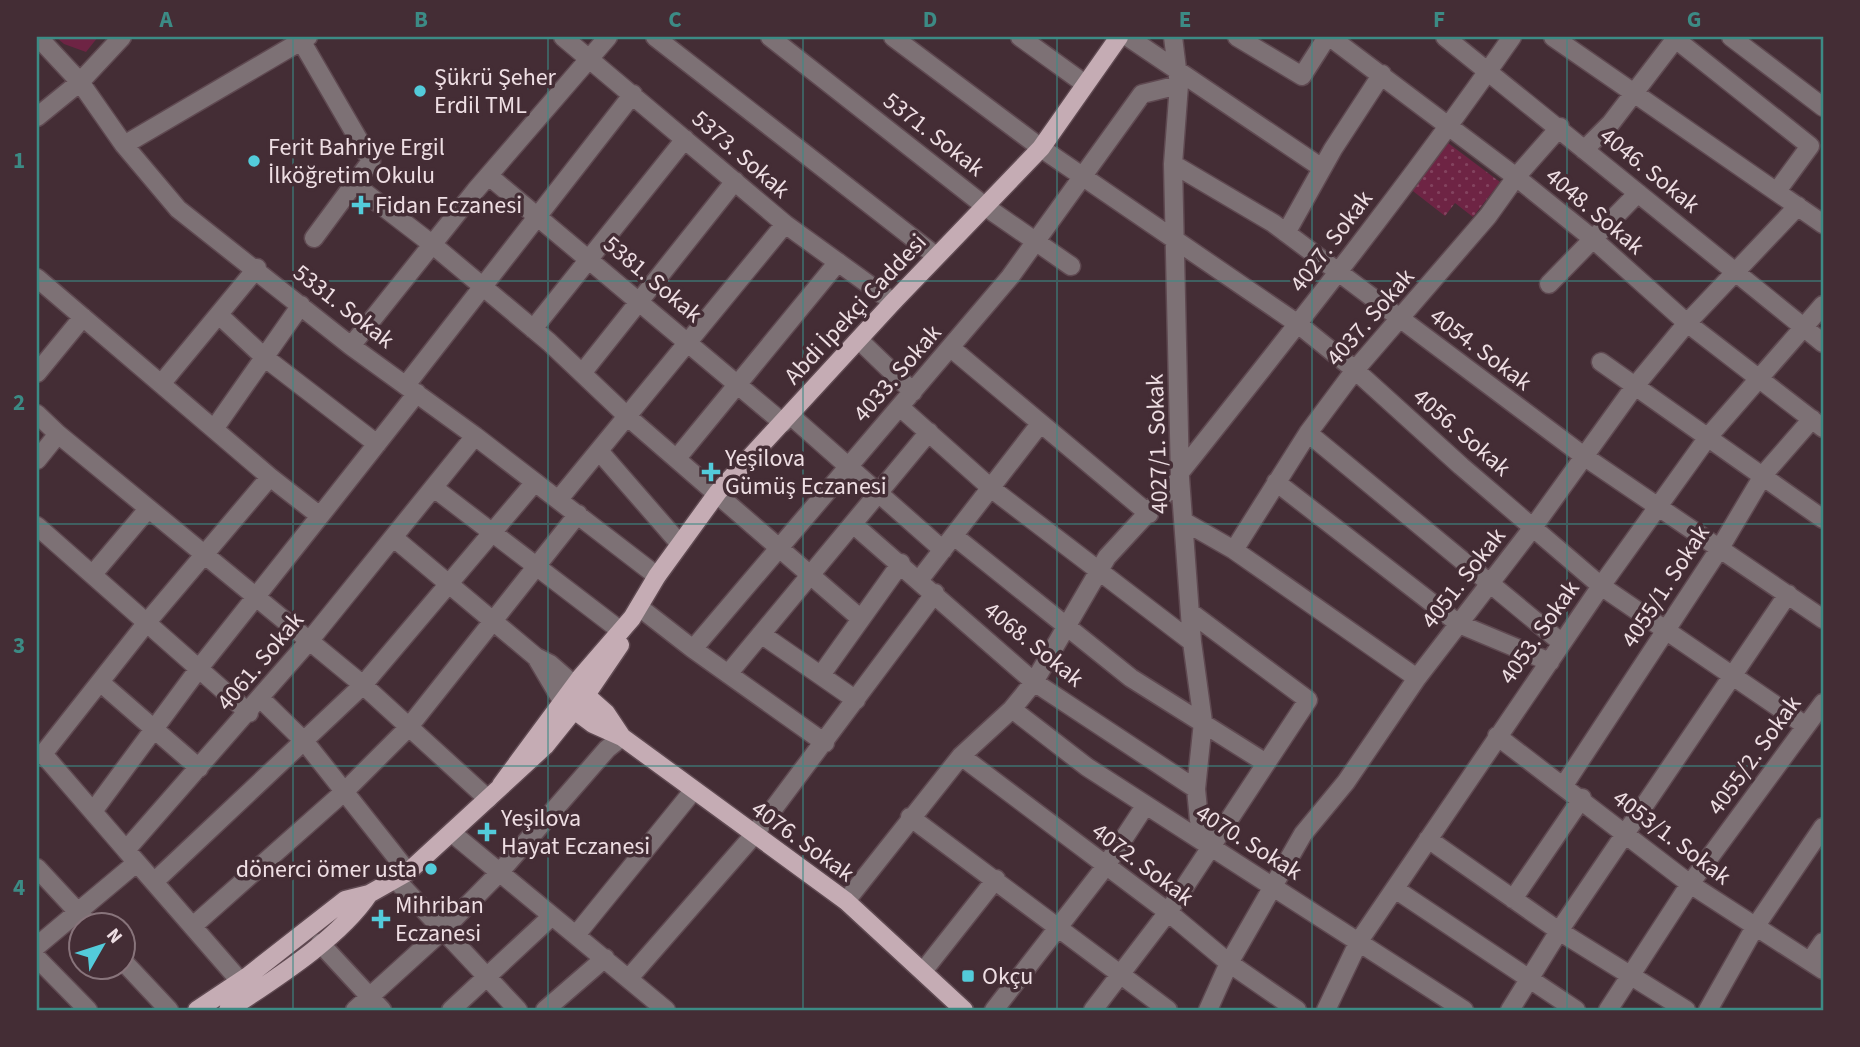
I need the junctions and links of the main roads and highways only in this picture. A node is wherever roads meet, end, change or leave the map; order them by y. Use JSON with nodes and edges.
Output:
{"nodes":[{"id":1,"x":1119,"y":37,"type":"edge"},
{"id":2,"x":595,"y":670,"type":"junction"},
{"id":3,"x":580,"y":690,"type":"junction"},
{"id":4,"x":562,"y":699,"type":"junction"},
{"id":5,"x":601,"y":721,"type":"junction"},
{"id":6,"x":545,"y":735,"type":"junction"},
{"id":7,"x":369,"y":894,"type":"junction"},
{"id":8,"x":197,"y":1010,"type":"edge"},
{"id":9,"x":228,"y":1010,"type":"edge"},
{"id":10,"x":964,"y":1010,"type":"edge"}],
"edges":[{"from":1,"to":2,"type":"main road","name":"Abdi İpekçi Caddesi"},
{"from":2,"to":3,"type":"main road","name":"Abdi İpekçi Caddesi"},
{"from":2,"to":5,"type":"main road","name":"4076. Sokak"},
{"from":3,"to":4,"type":"main road","name":"Abdi İpekçi Caddesi"},
{"from":3,"to":5,"type":"main road","name":"4076. Sokak"},
{"from":4,"to":5,"type":"main road"},
{"from":4,"to":6,"type":"main road","name":"Abdi İpekçi Caddesi"},
{"from":5,"to":6,"type":"main road"},
{"from":5,"to":10,"type":"main road","name":"4076. Sokak"},
{"from":6,"to":7,"type":"main road","name":"Abdi İpekçi Caddesi"},
{"from":7,"to":8,"type":"main road","name":"Abdi İpekçi Caddesi"},
{"from":7,"to":9,"type":"main road","name":"Abdi İpekçi Caddesi"}]}
